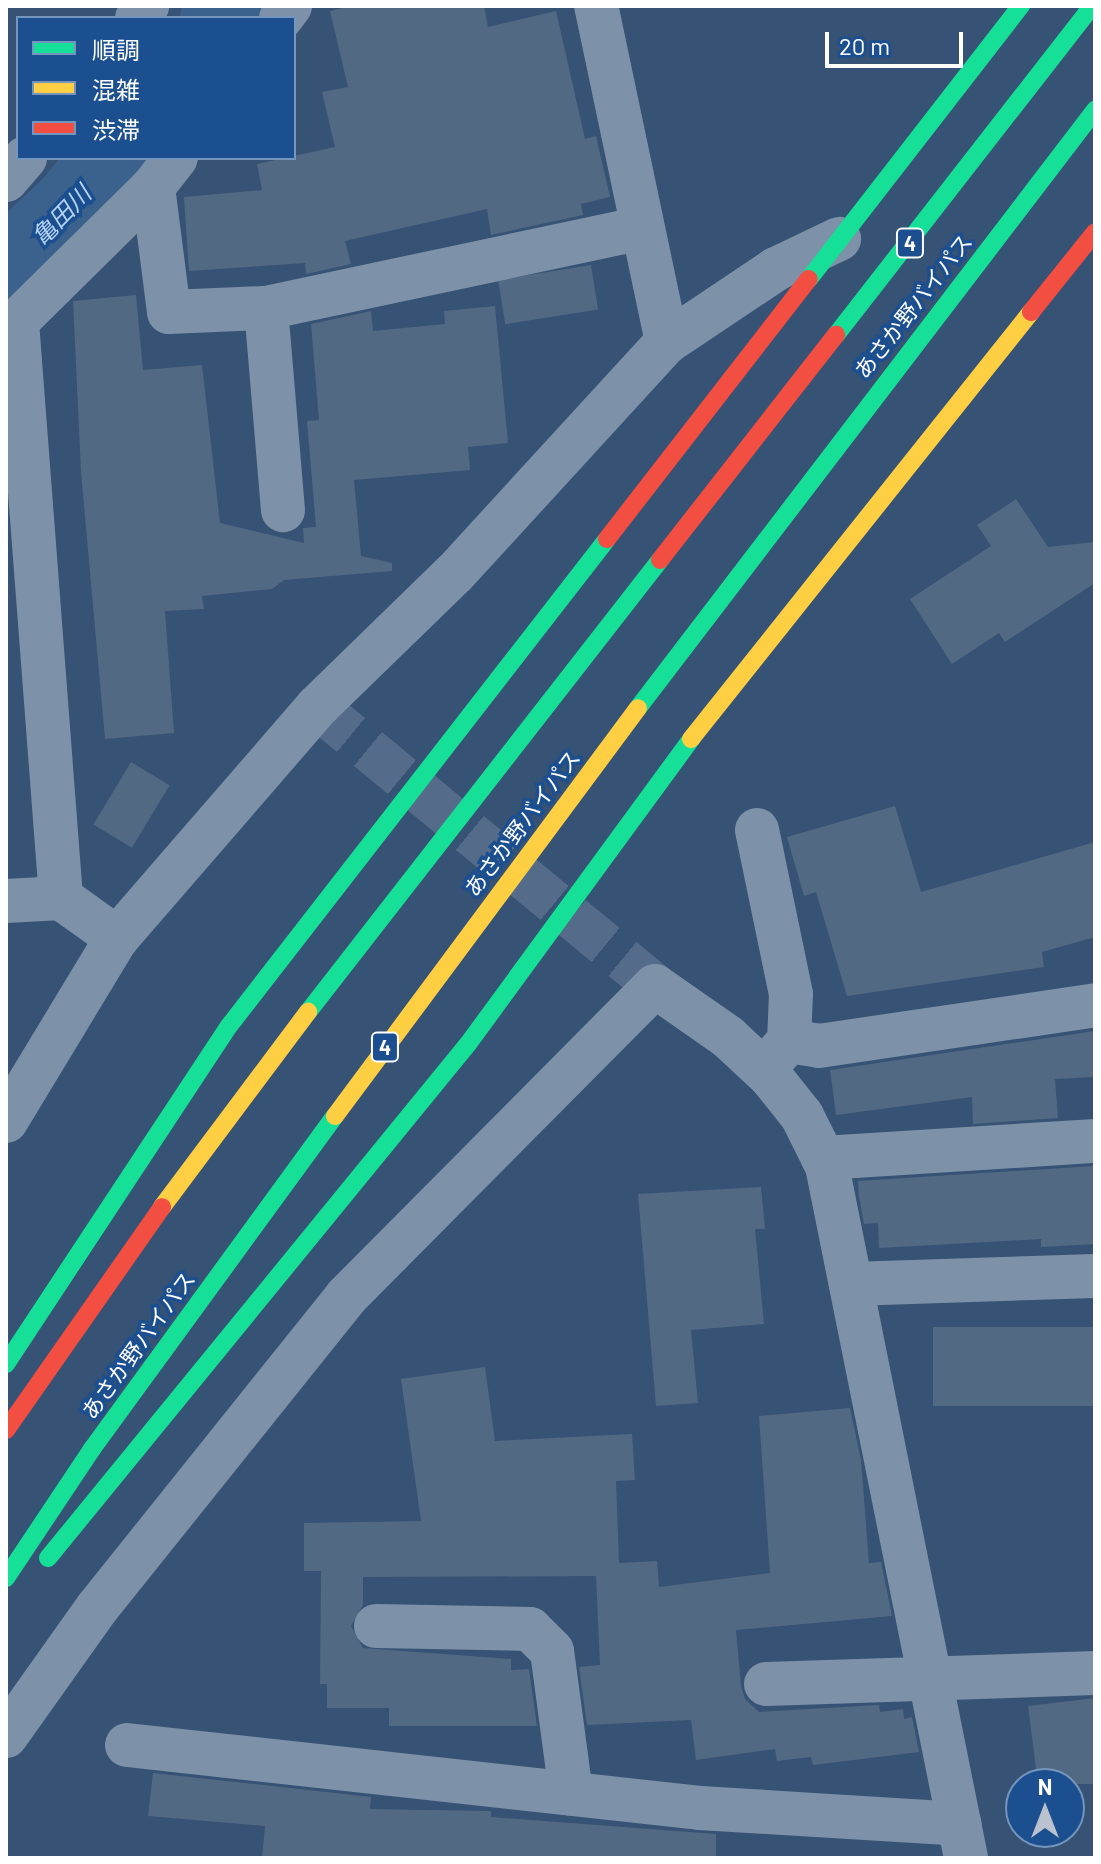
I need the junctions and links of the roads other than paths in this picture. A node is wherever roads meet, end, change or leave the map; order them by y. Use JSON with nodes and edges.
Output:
{"nodes":[{"id":1,"x":596,"y":6,"type":"edge"},
{"id":2,"x":1021,"y":6,"type":"edge"},
{"id":3,"x":1092,"y":6,"type":"edge"},
{"id":4,"x":1095,"y":110,"type":"edge"},
{"id":5,"x":23,"y":160,"type":"edge"},
{"id":6,"x":164,"y":173,"type":"edge"},
{"id":7,"x":6,"y":180,"type":"edge"},
{"id":8,"x":643,"y":228,"type":"junction"},
{"id":9,"x":1095,"y":232,"type":"edge"},
{"id":10,"x":839,"y":239,"type":"junction"},
{"id":11,"x":266,"y":308,"type":"junction"},
{"id":12,"x":12,"y":327,"type":"edge"},
{"id":13,"x":667,"y":342,"type":"junction"},
{"id":14,"x":283,"y":510,"type":"dead end"},
{"id":15,"x":24,"y":660,"type":"edge"},
{"id":16,"x":757,"y":830,"type":"dead end"},
{"id":17,"x":61,"y":898,"type":"junction"},
{"id":18,"x":6,"y":901,"type":"edge"},
{"id":19,"x":117,"y":938,"type":"junction"},
{"id":20,"x":1095,"y":1005,"type":"edge"},
{"id":21,"x":776,"y":1055,"type":"junction"},
{"id":22,"x":6,"y":1121,"type":"edge"},
{"id":23,"x":1095,"y":1141,"type":"edge"},
{"id":24,"x":823,"y":1158,"type":"junction"},
{"id":25,"x":1095,"y":1276,"type":"edge"},
{"id":26,"x":851,"y":1284,"type":"junction"},
{"id":27,"x":6,"y":1364,"type":"edge"},
{"id":28,"x":6,"y":1430,"type":"edge"},
{"id":29,"x":6,"y":1578,"type":"edge"},
{"id":30,"x":27,"y":1583,"type":"dead end"},
{"id":31,"x":376,"y":1626,"type":"dead end"},
{"id":32,"x":1095,"y":1673,"type":"edge"},
{"id":33,"x":934,"y":1682,"type":"junction"},
{"id":34,"x":766,"y":1684,"type":"dead end"},
{"id":35,"x":6,"y":1736,"type":"edge"},
{"id":36,"x":127,"y":1745,"type":"dead end"},
{"id":37,"x":571,"y":1794,"type":"junction"},
{"id":38,"x":963,"y":1841,"type":"edge"}],
"edges":[{"from":1,"to":8,"type":"street"},
{"from":2,"to":10,"type":"highway"},
{"from":3,"to":28,"type":"highway","name":"あさか野バイパス","number":"4"},
{"from":4,"to":29,"type":"highway","name":"あさか野バイパス","number":"4"},
{"from":5,"to":7,"type":"street"},
{"from":6,"to":11,"type":"street"},
{"from":6,"to":12,"type":"street"},
{"from":8,"to":11,"type":"street"},
{"from":8,"to":13,"type":"street"},
{"from":9,"to":30,"type":"highway"},
{"from":10,"to":13,"type":"street"},
{"from":10,"to":27,"type":"highway"},
{"from":11,"to":14,"type":"street"},
{"from":12,"to":15,"type":"street"},
{"from":13,"to":19,"type":"street"},
{"from":15,"to":17,"type":"street"},
{"from":16,"to":21,"type":"street"},
{"from":17,"to":18,"type":"street"},
{"from":17,"to":19,"type":"street"},
{"from":19,"to":22,"type":"street"},
{"from":20,"to":21,"type":"street"},
{"from":21,"to":24,"type":"street"},
{"from":21,"to":35,"type":"street"},
{"from":23,"to":24,"type":"street"},
{"from":24,"to":26,"type":"street"},
{"from":25,"to":26,"type":"street"},
{"from":26,"to":33,"type":"street"},
{"from":31,"to":37,"type":"street"},
{"from":32,"to":33,"type":"street"},
{"from":33,"to":34,"type":"street"},
{"from":33,"to":38,"type":"street"},
{"from":36,"to":37,"type":"street"},
{"from":37,"to":38,"type":"street"}]}
